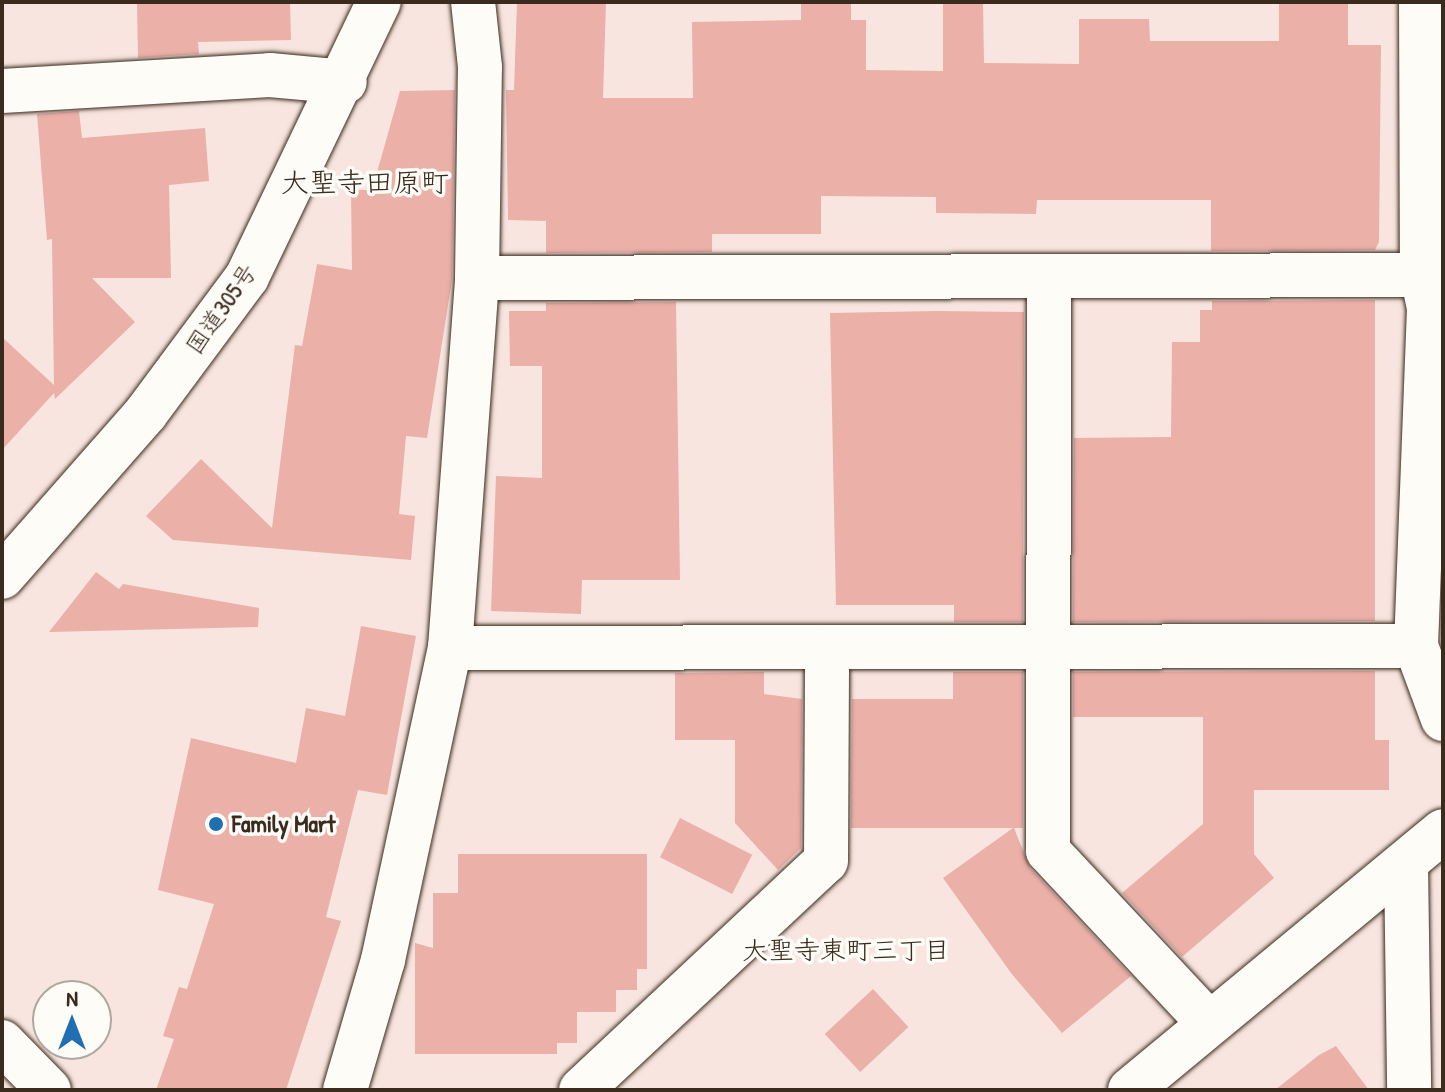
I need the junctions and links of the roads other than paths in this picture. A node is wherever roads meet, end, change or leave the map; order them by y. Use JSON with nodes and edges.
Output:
{"nodes":[{"id":1,"x":379,"y":2,"type":"edge"},
{"id":2,"x":473,"y":2,"type":"edge"},
{"id":3,"x":1421,"y":2,"type":"edge"},
{"id":4,"x":345,"y":82,"type":"junction"},
{"id":5,"x":2,"y":91,"type":"edge"},
{"id":6,"x":477,"y":278,"type":"junction"},
{"id":7,"x":1049,"y":280,"type":"junction"},
{"id":8,"x":1431,"y":293,"type":"edge"},
{"id":9,"x":2,"y":577,"type":"edge"},
{"id":10,"x":1048,"y":646,"type":"junction"},
{"id":11,"x":1416,"y":646,"type":"junction"},
{"id":12,"x":450,"y":648,"type":"junction"},
{"id":13,"x":827,"y":650,"type":"junction"},
{"id":14,"x":1443,"y":719,"type":"edge"},
{"id":15,"x":1443,"y":831,"type":"edge"},
{"id":16,"x":1406,"y":863,"type":"junction"},
{"id":17,"x":1209,"y":1023,"type":"junction"},
{"id":18,"x":2,"y":1042,"type":"edge"},
{"id":19,"x":49,"y":1090,"type":"edge"},
{"id":20,"x":345,"y":1090,"type":"edge"},
{"id":21,"x":581,"y":1090,"type":"edge"},
{"id":22,"x":1130,"y":1090,"type":"edge"},
{"id":23,"x":1409,"y":1090,"type":"edge"}],
"edges":[{"from":1,"to":4,"type":"main road","name":"国道305号"},
{"from":2,"to":6,"type":"main road"},
{"from":3,"to":8,"type":"main road"},
{"from":4,"to":5,"type":"main road"},
{"from":4,"to":9,"type":"main road","name":"国道305号"},
{"from":6,"to":7,"type":"main road"},
{"from":6,"to":12,"type":"main road"},
{"from":7,"to":8,"type":"main road"},
{"from":7,"to":10,"type":"main road"},
{"from":8,"to":11,"type":"main road"},
{"from":10,"to":11,"type":"main road"},
{"from":10,"to":13,"type":"main road"},
{"from":10,"to":17,"type":"main road"},
{"from":11,"to":14,"type":"main road"},
{"from":12,"to":13,"type":"main road"},
{"from":12,"to":20,"type":"main road"},
{"from":13,"to":21,"type":"main road"},
{"from":15,"to":16,"type":"main road"},
{"from":16,"to":17,"type":"main road"},
{"from":16,"to":23,"type":"main road"},
{"from":17,"to":22,"type":"main road"},
{"from":18,"to":19,"type":"main road"}]}
